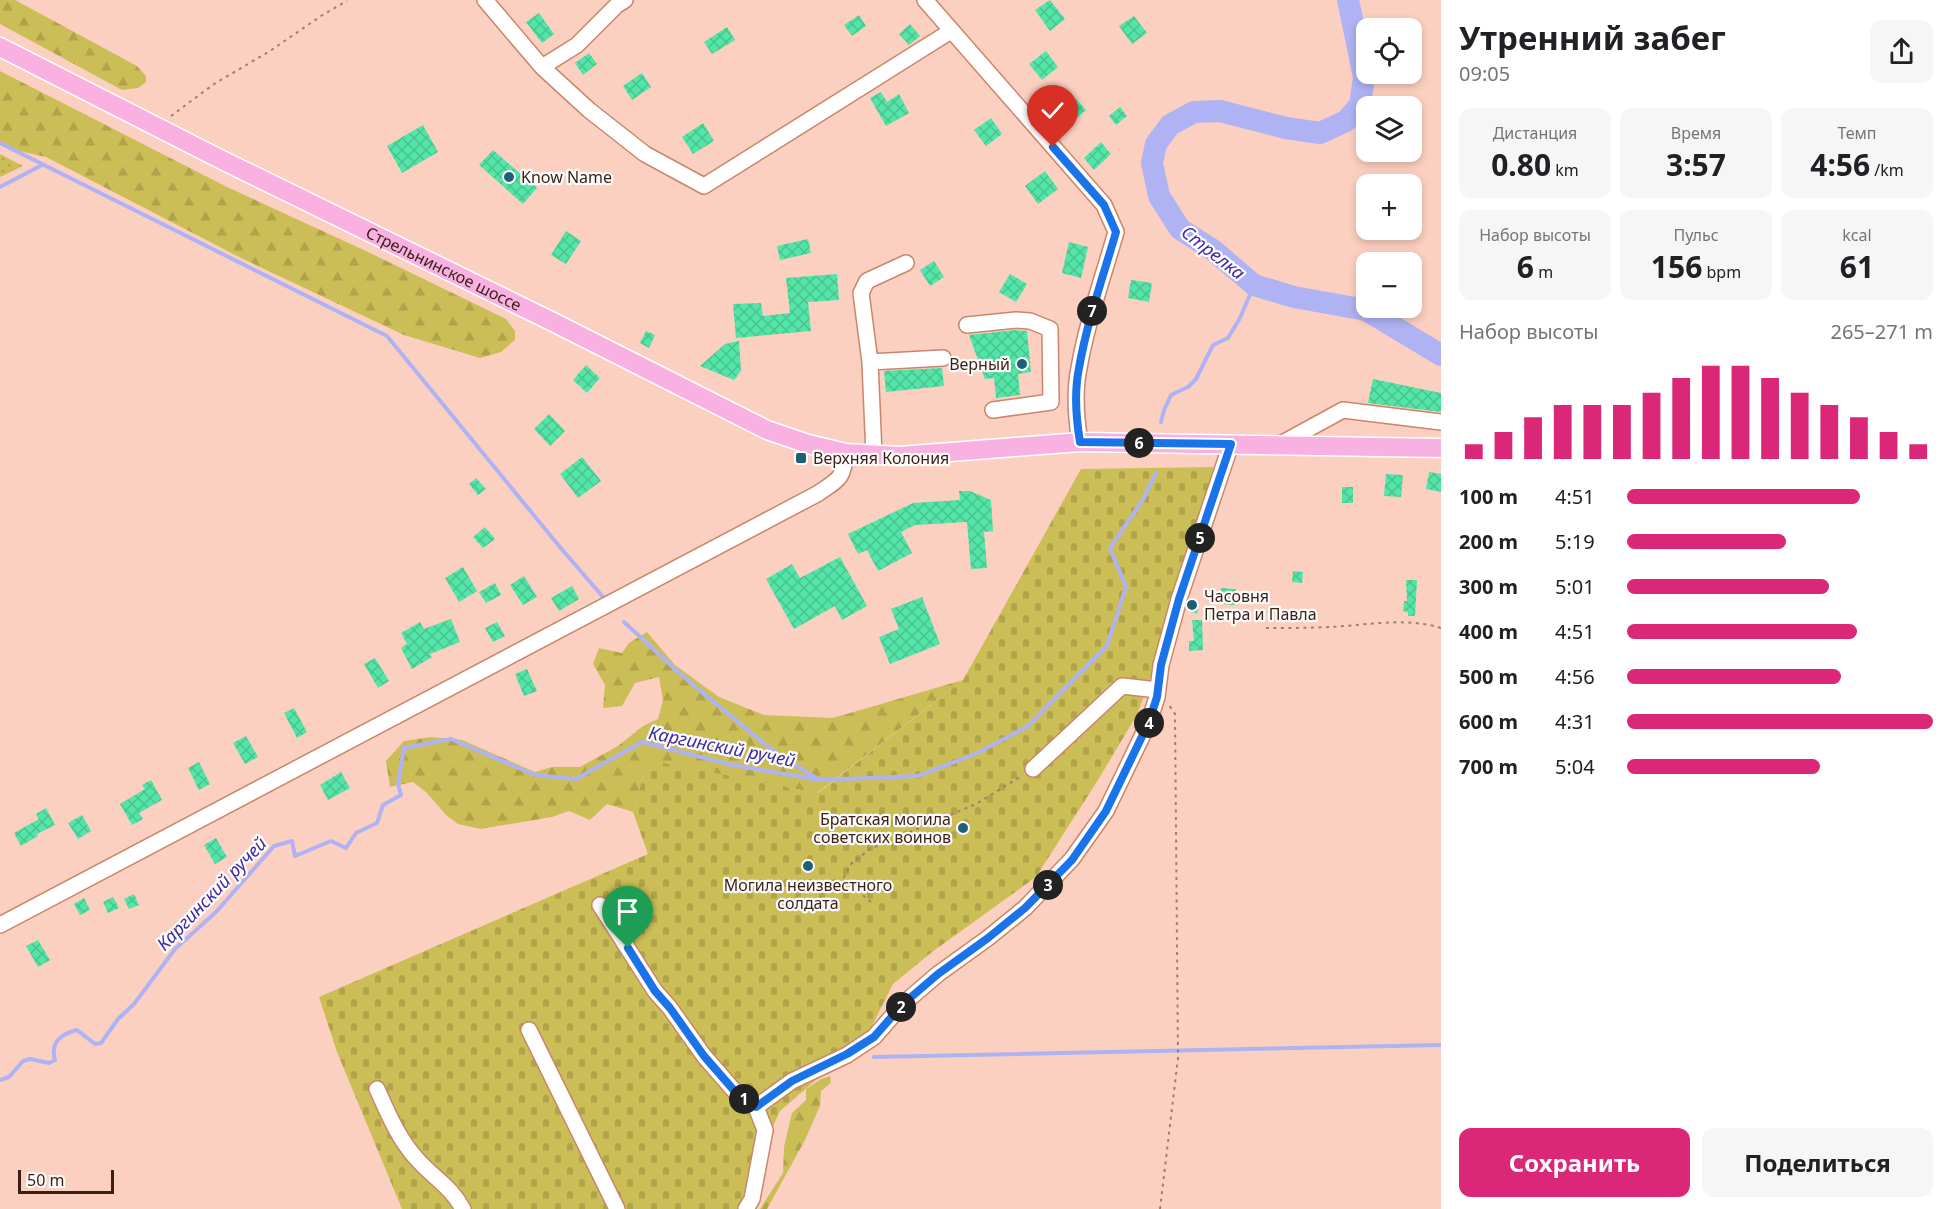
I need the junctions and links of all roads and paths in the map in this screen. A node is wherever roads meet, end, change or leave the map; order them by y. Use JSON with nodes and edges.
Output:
{"nodes":[{"id":1,"x":484,"y":0,"type":"edge"},
{"id":2,"x":625,"y":0,"type":"edge"},
{"id":3,"x":925,"y":0,"type":"edge"},
{"id":4,"x":347,"y":1,"type":"edge"},
{"id":5,"x":951,"y":31,"type":"junction"},
{"id":6,"x":0,"y":47,"type":"edge"},
{"id":7,"x":543,"y":67,"type":"junction"},
{"id":8,"x":158,"y":128,"type":"junction"},
{"id":9,"x":906,"y":263,"type":"dead end"},
{"id":10,"x":968,"y":325,"type":"dead end"},
{"id":11,"x":943,"y":358,"type":"dead end"},
{"id":12,"x":870,"y":362,"type":"junction"},
{"id":13,"x":1050,"y":371,"type":"junction"},
{"id":14,"x":1078,"y":376,"type":"junction"},
{"id":15,"x":993,"y":410,"type":"dead end"},
{"id":16,"x":1441,"y":422,"type":"edge"},
{"id":17,"x":1080,"y":442,"type":"junction"},
{"id":18,"x":1231,"y":444,"type":"junction"},
{"id":19,"x":1277,"y":446,"type":"junction"},
{"id":20,"x":1441,"y":448,"type":"edge"},
{"id":21,"x":846,"y":453,"type":"junction"},
{"id":22,"x":874,"y":455,"type":"junction"},
{"id":23,"x":1266,"y":628,"type":"dead end"},
{"id":24,"x":1441,"y":628,"type":"edge"},
{"id":25,"x":1158,"y":690,"type":"junction"},
{"id":26,"x":1033,"y":769,"type":"joint"},
{"id":27,"x":871,"y":902,"type":"dead end"},
{"id":28,"x":600,"y":905,"type":"dead end"},
{"id":29,"x":0,"y":925,"type":"edge"},
{"id":30,"x":529,"y":1030,"type":"dead end"},
{"id":31,"x":376,"y":1089,"type":"dead end"},
{"id":32,"x":756,"y":1107,"type":"junction"},
{"id":33,"x":463,"y":1209,"type":"edge"},
{"id":34,"x":617,"y":1209,"type":"edge"},
{"id":35,"x":746,"y":1209,"type":"edge"},
{"id":36,"x":1160,"y":1209,"type":"edge"}],
"edges":[{"from":1,"to":7,"type":"street"},
{"from":2,"to":7,"type":"street"},
{"from":3,"to":5,"type":"street"},
{"from":4,"to":8,"type":"path"},
{"from":5,"to":7,"type":"street"},
{"from":5,"to":14,"type":"street"},
{"from":6,"to":8,"type":"main road","name":"Стрельнинское шоссе"},
{"from":8,"to":21,"type":"main road","name":"Стрельнинское шоссе"},
{"from":9,"to":12,"type":"street"},
{"from":10,"to":13,"type":"street"},
{"from":11,"to":12,"type":"street"},
{"from":12,"to":22,"type":"street"},
{"from":13,"to":14,"type":"street"},
{"from":13,"to":15,"type":"street"},
{"from":14,"to":17,"type":"street"},
{"from":16,"to":19,"type":"street"},
{"from":17,"to":18,"type":"main road","name":"Стрельнинское шоссе"},
{"from":17,"to":22,"type":"main road","name":"Стрельнинское шоссе"},
{"from":18,"to":19,"type":"main road","name":"Стрельнинское шоссе"},
{"from":18,"to":25,"type":"street"},
{"from":19,"to":20,"type":"main road","name":"Стрельнинское шоссе"},
{"from":21,"to":22,"type":"main road","name":"Стрельнинское шоссе"},
{"from":21,"to":29,"type":"street"},
{"from":23,"to":24,"type":"path"},
{"from":25,"to":26,"type":"street"},
{"from":25,"to":32,"type":"street"},
{"from":25,"to":36,"type":"path"},
{"from":26,"to":27,"type":"path"},
{"from":28,"to":32,"type":"street"},
{"from":30,"to":34,"type":"street"},
{"from":31,"to":33,"type":"street"},
{"from":32,"to":35,"type":"street"}]}
